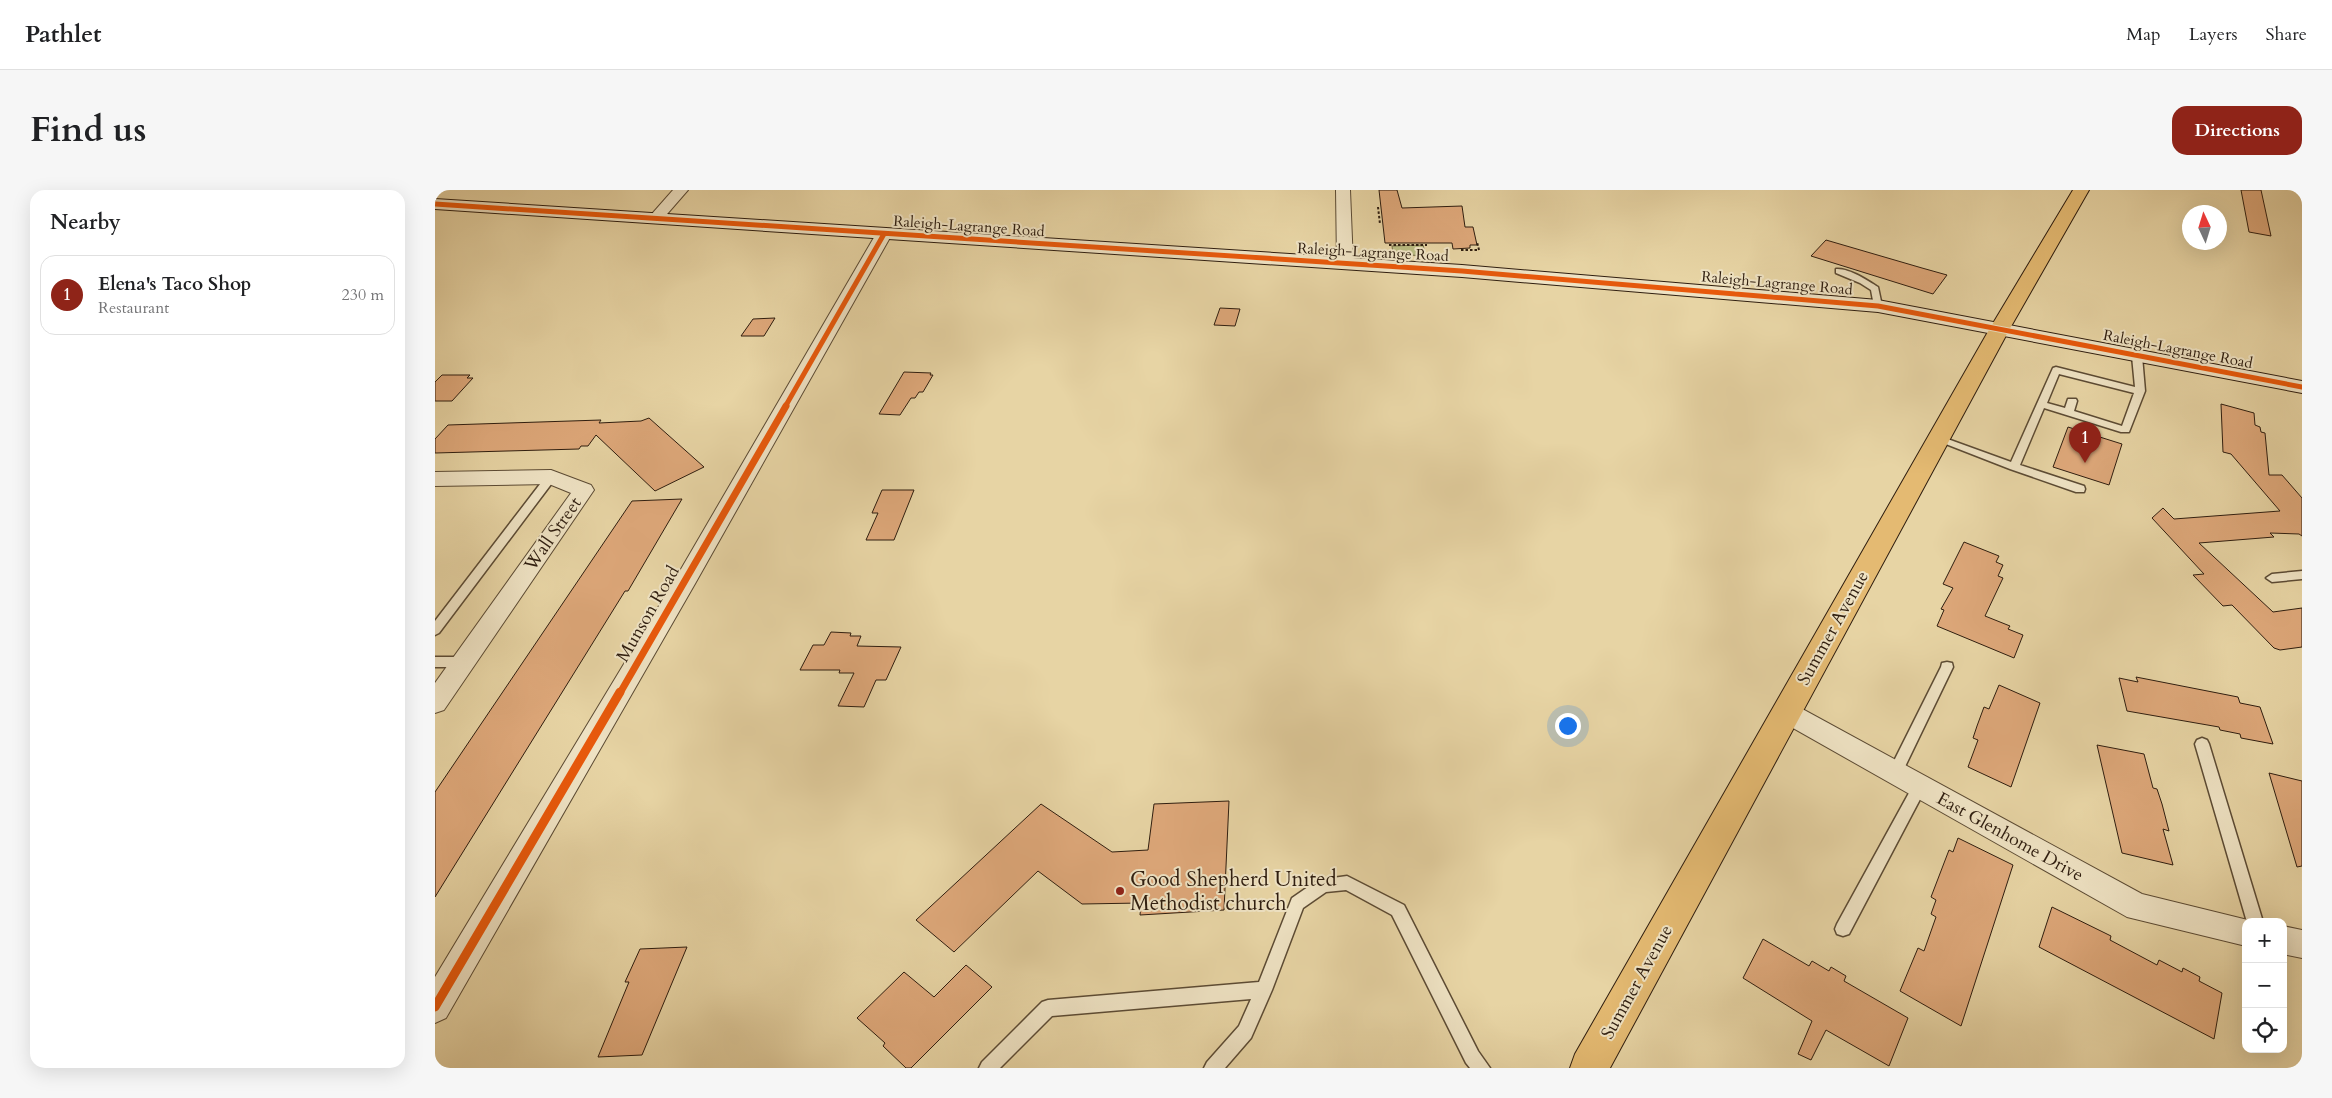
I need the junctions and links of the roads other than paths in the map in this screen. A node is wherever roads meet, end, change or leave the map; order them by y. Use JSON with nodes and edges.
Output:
{"nodes":[{"id":1,"x":681,"y":190,"type":"edge"},
{"id":2,"x":1343,"y":190,"type":"edge"},
{"id":3,"x":2081,"y":190,"type":"edge"},
{"id":4,"x":435,"y":204,"type":"edge"},
{"id":5,"x":656,"y":218,"type":"junction"},
{"id":6,"x":884,"y":234,"type":"junction"},
{"id":7,"x":1345,"y":264,"type":"junction"},
{"id":8,"x":1839,"y":270,"type":"dead end"},
{"id":9,"x":1878,"y":306,"type":"junction"},
{"id":10,"x":1999,"y":330,"type":"junction"},
{"id":11,"x":2137,"y":356,"type":"junction"},
{"id":12,"x":2300,"y":390,"type":"edge"},
{"id":13,"x":2140,"y":391,"type":"junction"},
{"id":14,"x":2072,"y":401,"type":"dead end"},
{"id":15,"x":2041,"y":404,"type":"junction"},
{"id":16,"x":2102,"y":410,"type":"dead end"},
{"id":17,"x":2067,"y":413,"type":"junction"},
{"id":18,"x":2098,"y":422,"type":"junction"},
{"id":19,"x":1938,"y":439,"type":"junction"},
{"id":20,"x":2015,"y":467,"type":"junction"},
{"id":21,"x":551,"y":477,"type":"junction"},
{"id":22,"x":435,"y":479,"type":"edge"},
{"id":23,"x":2080,"y":489,"type":"dead end"},
{"id":24,"x":2302,"y":575,"type":"edge"},
{"id":25,"x":2272,"y":578,"type":"dead end"},
{"id":26,"x":435,"y":630,"type":"edge"},
{"id":27,"x":435,"y":662,"type":"edge"},
{"id":28,"x":464,"y":662,"type":"junction"},
{"id":29,"x":1947,"y":668,"type":"dead end"},
{"id":30,"x":435,"y":703,"type":"edge"},
{"id":31,"x":1786,"y":712,"type":"junction"},
{"id":32,"x":2201,"y":744,"type":"dead end"},
{"id":33,"x":1895,"y":773,"type":"junction"},
{"id":34,"x":1920,"y":786,"type":"junction"},
{"id":35,"x":2254,"y":918,"type":"edge"},
{"id":36,"x":1843,"y":929,"type":"dead end"},
{"id":37,"x":2242,"y":931,"type":"edge"},
{"id":38,"x":2287,"y":941,"type":"edge"},
{"id":39,"x":2302,"y":944,"type":"edge"},
{"id":40,"x":1263,"y":990,"type":"junction"},
{"id":41,"x":435,"y":1008,"type":"edge"},
{"id":42,"x":987,"y":1068,"type":"edge"},
{"id":43,"x":1213,"y":1068,"type":"edge"},
{"id":44,"x":1481,"y":1068,"type":"edge"},
{"id":45,"x":1589,"y":1068,"type":"edge"}],
"edges":[{"from":1,"to":5,"type":"street"},
{"from":2,"to":7,"type":"street"},
{"from":3,"to":10,"type":"main road","name":"Summer Avenue"},
{"from":4,"to":5,"type":"main road","name":"Raleigh-Lagrange Road"},
{"from":5,"to":6,"type":"main road","name":"Raleigh-Lagrange Road"},
{"from":6,"to":7,"type":"main road","name":"Raleigh-Lagrange Road"},
{"from":6,"to":41,"type":"street","name":"Munson Road"},
{"from":7,"to":9,"type":"main road","name":"Raleigh-Lagrange Road"},
{"from":8,"to":9,"type":"lane"},
{"from":9,"to":10,"type":"main road","name":"Raleigh-Lagrange Road"},
{"from":10,"to":11,"type":"main road","name":"Raleigh-Lagrange Road"},
{"from":10,"to":19,"type":"main road","name":"Summer Avenue"},
{"from":11,"to":12,"type":"main road","name":"Raleigh-Lagrange Road"},
{"from":11,"to":13,"type":"lane"},
{"from":13,"to":15,"type":"lane"},
{"from":13,"to":18,"type":"lane"},
{"from":14,"to":17,"type":"lane"},
{"from":15,"to":17,"type":"lane"},
{"from":15,"to":20,"type":"lane"},
{"from":16,"to":18,"type":"lane"},
{"from":17,"to":18,"type":"lane"},
{"from":19,"to":20,"type":"lane"},
{"from":19,"to":31,"type":"main road","name":"Summer Avenue"},
{"from":20,"to":23,"type":"lane"},
{"from":21,"to":22,"type":"street","name":"Wall Street"},
{"from":21,"to":26,"type":"lane"},
{"from":21,"to":28,"type":"street","name":"Wall Street"},
{"from":24,"to":25,"type":"lane"},
{"from":27,"to":28,"type":"lane"},
{"from":28,"to":30,"type":"street","name":"Wall Street"},
{"from":29,"to":33,"type":"lane"},
{"from":31,"to":33,"type":"street","name":"East Glenhome Drive"},
{"from":31,"to":45,"type":"main road","name":"Summer Avenue"},
{"from":32,"to":35,"type":"lane"},
{"from":33,"to":34,"type":"street","name":"East Glenhome Drive"},
{"from":34,"to":36,"type":"lane"},
{"from":34,"to":37,"type":"street","name":"East Glenhome Drive"},
{"from":38,"to":39,"type":"street"},
{"from":40,"to":42,"type":"lane"},
{"from":40,"to":43,"type":"lane"},
{"from":40,"to":44,"type":"lane"}]}
